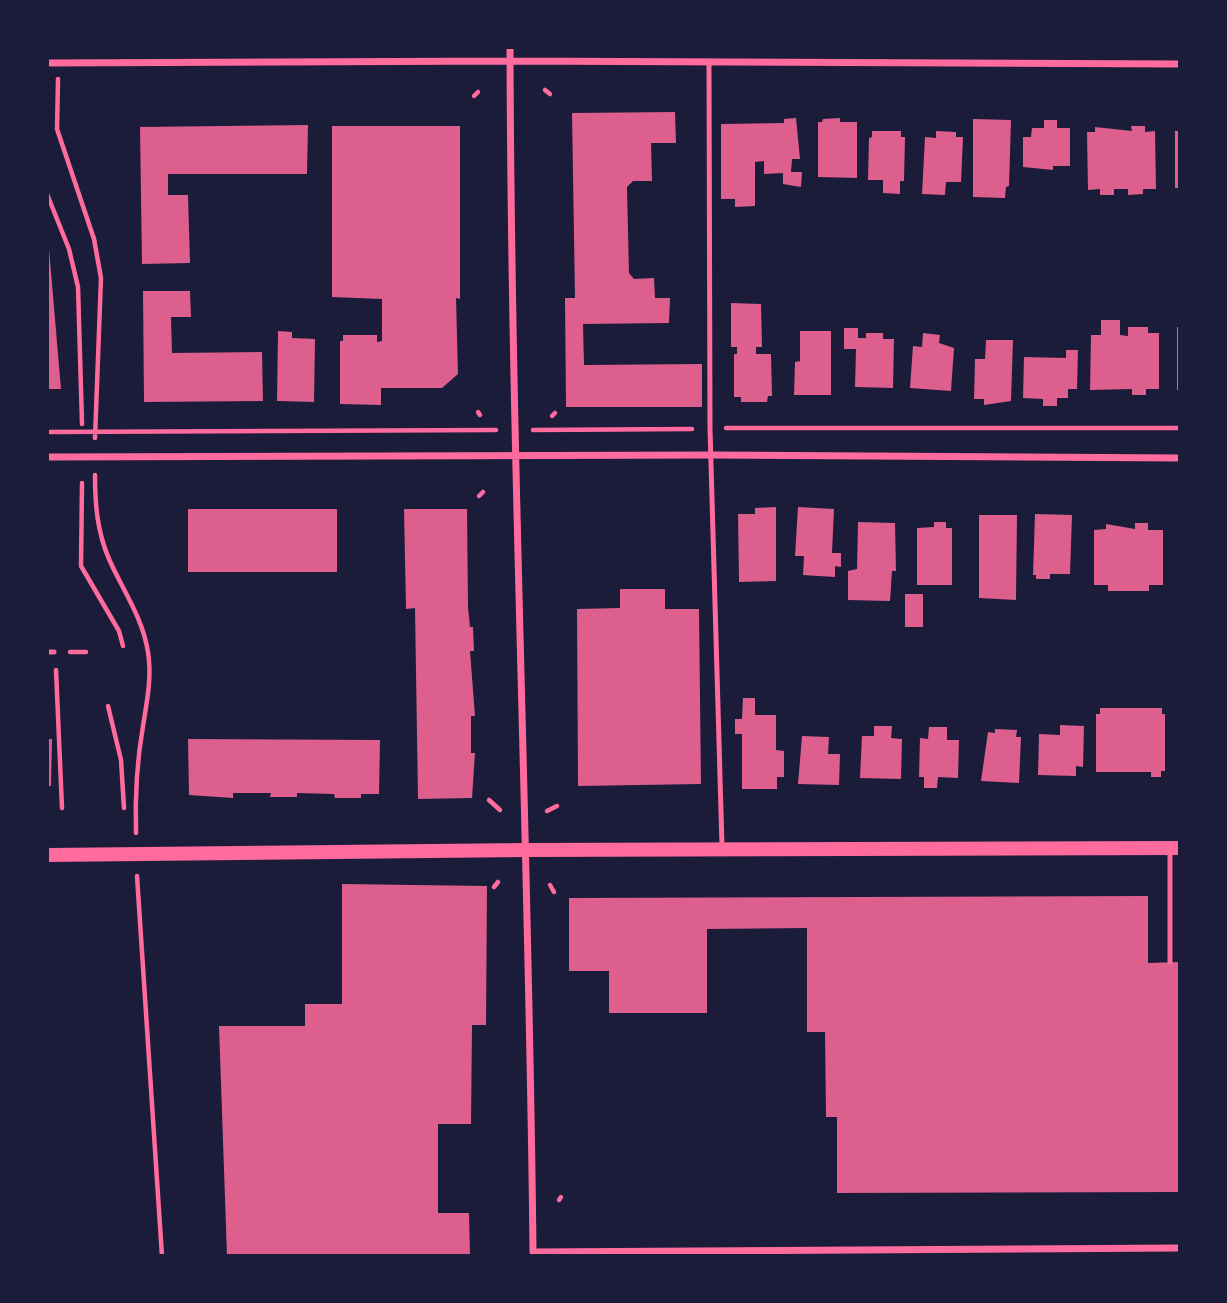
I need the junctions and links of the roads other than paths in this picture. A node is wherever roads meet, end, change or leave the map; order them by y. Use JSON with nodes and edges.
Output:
{"nodes":[{"id":1,"x":510,"y":47,"type":"edge"},
{"id":2,"x":510,"y":61,"type":"junction"},
{"id":3,"x":709,"y":62,"type":"junction"},
{"id":4,"x":47,"y":63,"type":"edge"},
{"id":5,"x":1180,"y":64,"type":"edge"},
{"id":6,"x":711,"y":455,"type":"junction"},
{"id":7,"x":515,"y":456,"type":"junction"},
{"id":8,"x":47,"y":457,"type":"edge"},
{"id":9,"x":1180,"y":458,"type":"edge"},
{"id":10,"x":1175,"y":848,"type":"edge"},
{"id":11,"x":527,"y":850,"type":"junction"},
{"id":12,"x":722,"y":850,"type":"junction"},
{"id":13,"x":47,"y":855,"type":"edge"},
{"id":14,"x":1170,"y":962,"type":"dead end"},
{"id":15,"x":1180,"y":1248,"type":"edge"},
{"id":16,"x":1037,"y":1252,"type":"edge"}],
"edges":[{"from":1,"to":2,"type":"street"},
{"from":2,"to":3,"type":"street"},
{"from":2,"to":4,"type":"street"},
{"from":2,"to":7,"type":"street"},
{"from":3,"to":5,"type":"street"},
{"from":3,"to":6,"type":"lane"},
{"from":6,"to":7,"type":"street"},
{"from":6,"to":9,"type":"street"},
{"from":6,"to":12,"type":"lane"},
{"from":7,"to":8,"type":"street"},
{"from":7,"to":11,"type":"street"},
{"from":10,"to":12,"type":"main road"},
{"from":10,"to":14,"type":"lane"},
{"from":11,"to":12,"type":"main road"},
{"from":11,"to":13,"type":"main road"},
{"from":11,"to":16,"type":"street"},
{"from":15,"to":16,"type":"street"}]}
